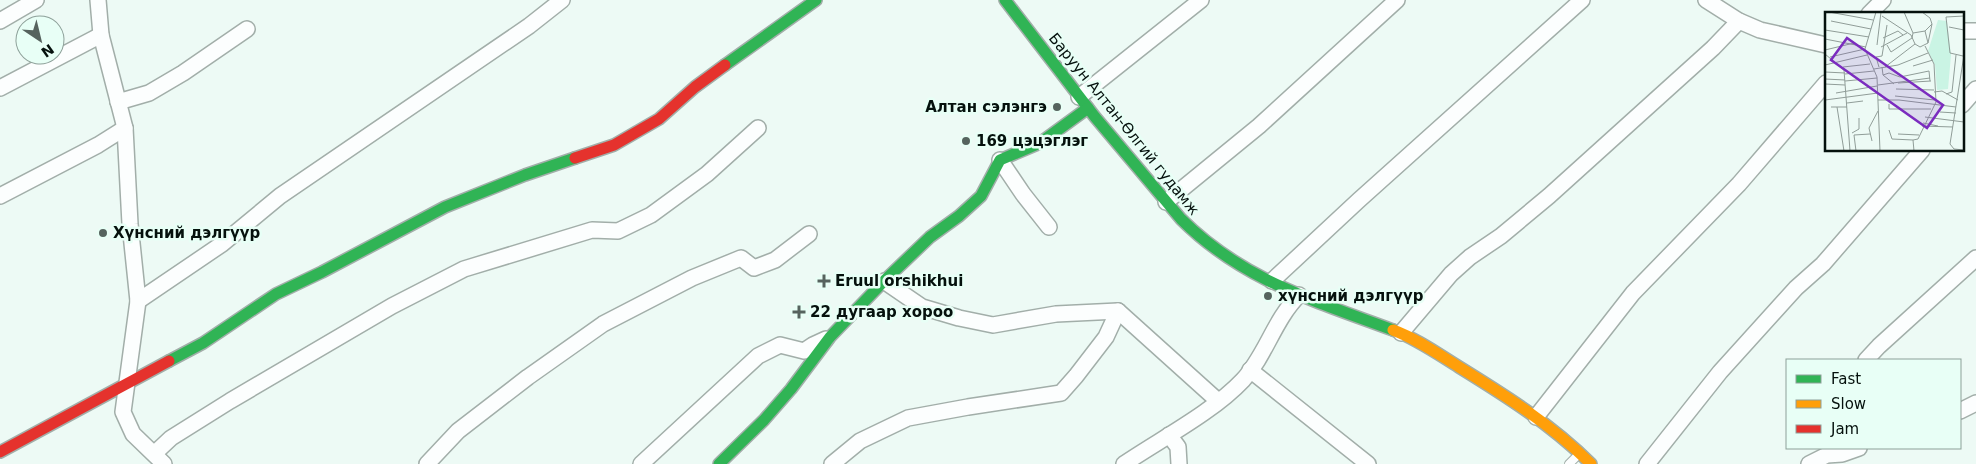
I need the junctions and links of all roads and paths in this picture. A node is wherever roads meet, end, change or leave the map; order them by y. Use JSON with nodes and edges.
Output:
{"nodes":[{"id":1,"x":36,"y":0,"type":"edge"},
{"id":2,"x":98,"y":0,"type":"edge"},
{"id":3,"x":562,"y":0,"type":"edge"},
{"id":4,"x":816,"y":0,"type":"edge"},
{"id":5,"x":1201,"y":0,"type":"edge"},
{"id":6,"x":1397,"y":0,"type":"edge"},
{"id":7,"x":1582,"y":0,"type":"edge"},
{"id":8,"x":1706,"y":0,"type":"edge"},
{"id":9,"x":1883,"y":0,"type":"edge"},
{"id":10,"x":1010,"y":2,"type":"edge"},
{"id":11,"x":1870,"y":12,"type":"edge"},
{"id":12,"x":0,"y":21,"type":"edge"},
{"id":13,"x":1739,"y":22,"type":"junction"},
{"id":14,"x":247,"y":29,"type":"dead end"},
{"id":15,"x":102,"y":34,"type":"junction"},
{"id":16,"x":1825,"y":45,"type":"edge"},
{"id":17,"x":1825,"y":84,"type":"edge"},
{"id":18,"x":0,"y":88,"type":"edge"},
{"id":19,"x":1976,"y":89,"type":"edge"},
{"id":20,"x":118,"y":102,"type":"junction"},
{"id":21,"x":1084,"y":103,"type":"junction"},
{"id":22,"x":1964,"y":103,"type":"edge"},
{"id":23,"x":125,"y":128,"type":"junction"},
{"id":24,"x":758,"y":128,"type":"dead end"},
{"id":25,"x":1921,"y":151,"type":"edge"},
{"id":26,"x":1000,"y":160,"type":"junction"},
{"id":27,"x":0,"y":196,"type":"edge"},
{"id":28,"x":1166,"y":202,"type":"junction"},
{"id":29,"x":1049,"y":227,"type":"dead end"},
{"id":30,"x":809,"y":234,"type":"dead end"},
{"id":31,"x":1976,"y":258,"type":"edge"},
{"id":32,"x":884,"y":281,"type":"junction"},
{"id":33,"x":1272,"y":281,"type":"junction"},
{"id":34,"x":1299,"y":294,"type":"junction"},
{"id":35,"x":138,"y":301,"type":"junction"},
{"id":36,"x":1118,"y":311,"type":"junction"},
{"id":37,"x":1401,"y":333,"type":"junction"},
{"id":38,"x":830,"y":338,"type":"junction"},
{"id":39,"x":1867,"y":359,"type":"edge"},
{"id":40,"x":1250,"y":370,"type":"junction"},
{"id":41,"x":128,"y":383,"type":"junction"},
{"id":42,"x":1218,"y":401,"type":"junction"},
{"id":43,"x":1976,"y":403,"type":"edge"},
{"id":44,"x":1961,"y":411,"type":"edge"},
{"id":45,"x":1536,"y":417,"type":"junction"},
{"id":46,"x":1170,"y":435,"type":"junction"},
{"id":47,"x":1856,"y":449,"type":"edge"},
{"id":48,"x":1826,"y":451,"type":"edge"},
{"id":49,"x":0,"y":452,"type":"edge"},
{"id":50,"x":1580,"y":453,"type":"junction"},
{"id":51,"x":159,"y":459,"type":"edge"},
{"id":52,"x":427,"y":464,"type":"edge"},
{"id":53,"x":641,"y":464,"type":"edge"},
{"id":54,"x":719,"y":464,"type":"edge"},
{"id":55,"x":832,"y":464,"type":"edge"},
{"id":56,"x":1124,"y":464,"type":"edge"},
{"id":57,"x":1179,"y":464,"type":"edge"},
{"id":58,"x":1368,"y":464,"type":"edge"},
{"id":59,"x":1569,"y":464,"type":"edge"},
{"id":60,"x":1591,"y":464,"type":"edge"},
{"id":61,"x":1647,"y":464,"type":"edge"},
{"id":62,"x":1809,"y":464,"type":"edge"}],
"edges":[{"from":1,"to":12,"type":"street"},
{"from":2,"to":15,"type":"street"},
{"from":3,"to":35,"type":"street"},
{"from":4,"to":41,"type":"street"},
{"from":5,"to":21,"type":"street"},
{"from":6,"to":28,"type":"street"},
{"from":7,"to":33,"type":"street"},
{"from":8,"to":13,"type":"street"},
{"from":9,"to":11,"type":"street"},
{"from":10,"to":21,"type":"street","name":"Баруун Алтан-Өлгий гудамж"},
{"from":13,"to":16,"type":"street"},
{"from":13,"to":37,"type":"street"},
{"from":14,"to":20,"type":"street"},
{"from":15,"to":18,"type":"street"},
{"from":15,"to":20,"type":"street"},
{"from":17,"to":45,"type":"street"},
{"from":19,"to":22,"type":"street"},
{"from":20,"to":23,"type":"street"},
{"from":21,"to":26,"type":"street"},
{"from":21,"to":28,"type":"street","name":"Баруун Алтан-Өлгий гудамж"},
{"from":23,"to":27,"type":"street"},
{"from":23,"to":35,"type":"street"},
{"from":24,"to":51,"type":"street"},
{"from":25,"to":61,"type":"street"},
{"from":26,"to":29,"type":"street"},
{"from":26,"to":32,"type":"street"},
{"from":28,"to":33,"type":"street","name":"Баруун Алтан-Өлгий гудамж"},
{"from":30,"to":52,"type":"street"},
{"from":31,"to":39,"type":"street"},
{"from":32,"to":36,"type":"street"},
{"from":32,"to":38,"type":"street"},
{"from":33,"to":34,"type":"street","name":"Баруун Алтан-Өлгий гудамж"},
{"from":34,"to":37,"type":"street","name":"Баруун Алтан-Өлгий гудамж"},
{"from":34,"to":40,"type":"street"},
{"from":35,"to":41,"type":"street"},
{"from":36,"to":42,"type":"street"},
{"from":36,"to":55,"type":"street"},
{"from":37,"to":45,"type":"street","name":"Баруун Алтан-Өлгий гудамж"},
{"from":38,"to":53,"type":"street"},
{"from":38,"to":54,"type":"street"},
{"from":40,"to":42,"type":"street"},
{"from":40,"to":58,"type":"street"},
{"from":41,"to":49,"type":"street"},
{"from":41,"to":51,"type":"street"},
{"from":42,"to":46,"type":"street"},
{"from":43,"to":44,"type":"street"},
{"from":45,"to":50,"type":"street","name":"Баруун Алтан-Өлгий гудамж"},
{"from":46,"to":56,"type":"street"},
{"from":46,"to":57,"type":"street"},
{"from":47,"to":48,"type":"street"},
{"from":48,"to":62,"type":"street"},
{"from":50,"to":59,"type":"lane"},
{"from":50,"to":60,"type":"street","name":"Баруун Алтан-Өлгий гудамж"}]}
